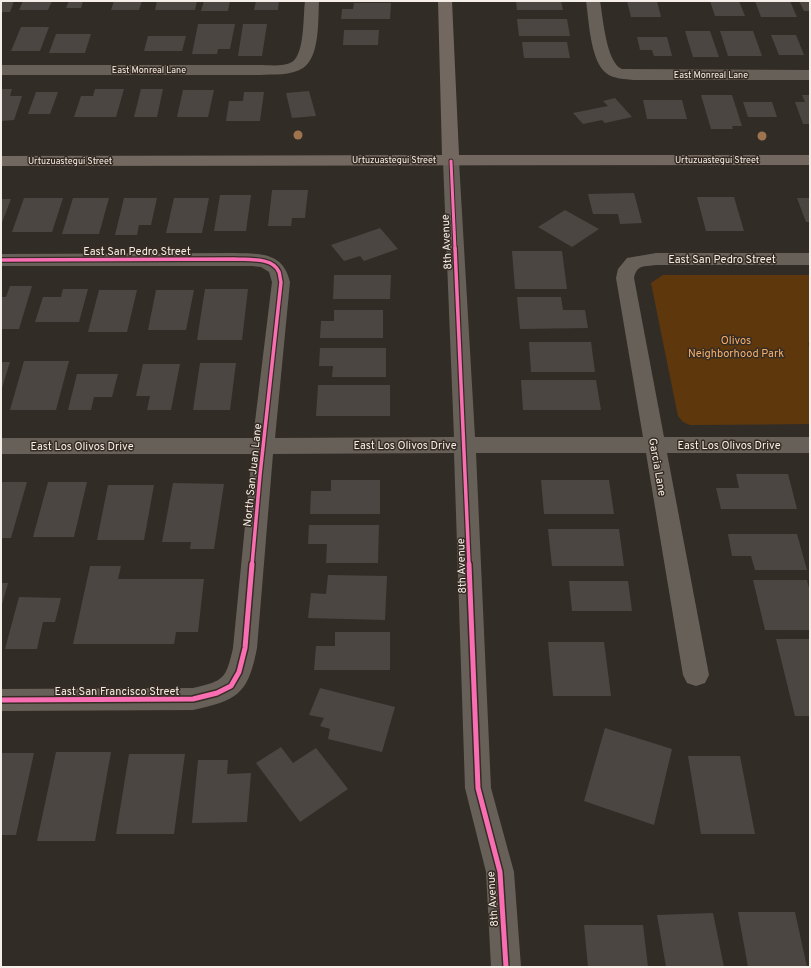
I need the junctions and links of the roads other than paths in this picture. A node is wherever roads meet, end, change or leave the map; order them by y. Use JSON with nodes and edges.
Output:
{"nodes":[{"id":1,"x":312,"y":1,"type":"edge"},
{"id":2,"x":444,"y":1,"type":"edge"},
{"id":3,"x":593,"y":1,"type":"edge"},
{"id":4,"x":1,"y":70,"type":"edge"},
{"id":5,"x":810,"y":75,"type":"edge"},
{"id":6,"x":810,"y":160,"type":"edge"},
{"id":7,"x":1,"y":161,"type":"edge"},
{"id":8,"x":451,"y":161,"type":"junction"},
{"id":9,"x":810,"y":259,"type":"edge"},
{"id":10,"x":1,"y":260,"type":"edge"},
{"id":11,"x":634,"y":262,"type":"joint"},
{"id":12,"x":272,"y":266,"type":"joint"},
{"id":13,"x":465,"y":445,"type":"junction"},
{"id":14,"x":654,"y":445,"type":"junction"},
{"id":15,"x":810,"y":445,"type":"edge"},
{"id":16,"x":1,"y":446,"type":"edge"},
{"id":17,"x":264,"y":446,"type":"junction"},
{"id":18,"x":696,"y":675,"type":"dead end"},
{"id":19,"x":231,"y":687,"type":"joint"},
{"id":20,"x":1,"y":700,"type":"edge"},
{"id":21,"x":506,"y":967,"type":"edge"}],
"edges":[{"from":1,"to":4,"type":"street","name":"East Monreal Lane"},
{"from":2,"to":8,"type":"main road","name":"8th Avenue"},
{"from":3,"to":5,"type":"street","name":"East Monreal Lane"},
{"from":6,"to":8,"type":"main road","name":"Urtuzuastegui Street"},
{"from":7,"to":8,"type":"main road","name":"Urtuzuastegui Street"},
{"from":8,"to":13,"type":"street","name":"8th Avenue"},
{"from":9,"to":11,"type":"street","name":"East San Pedro Street"},
{"from":10,"to":12,"type":"street","name":"East San Pedro Street"},
{"from":11,"to":14,"type":"street","name":"Garcia Lane"},
{"from":12,"to":17,"type":"street","name":"North San Juan Lane"},
{"from":13,"to":14,"type":"street","name":"East Los Olivos Drive"},
{"from":13,"to":17,"type":"street","name":"East Los Olivos Drive"},
{"from":13,"to":21,"type":"street","name":"8th Avenue"},
{"from":14,"to":15,"type":"street","name":"East Los Olivos Drive"},
{"from":14,"to":18,"type":"street","name":"Garcia Lane"},
{"from":16,"to":17,"type":"street","name":"East Los Olivos Drive"},
{"from":17,"to":19,"type":"street","name":"North San Juan Lane"},
{"from":19,"to":20,"type":"street","name":"East San Francisco Street"}]}
